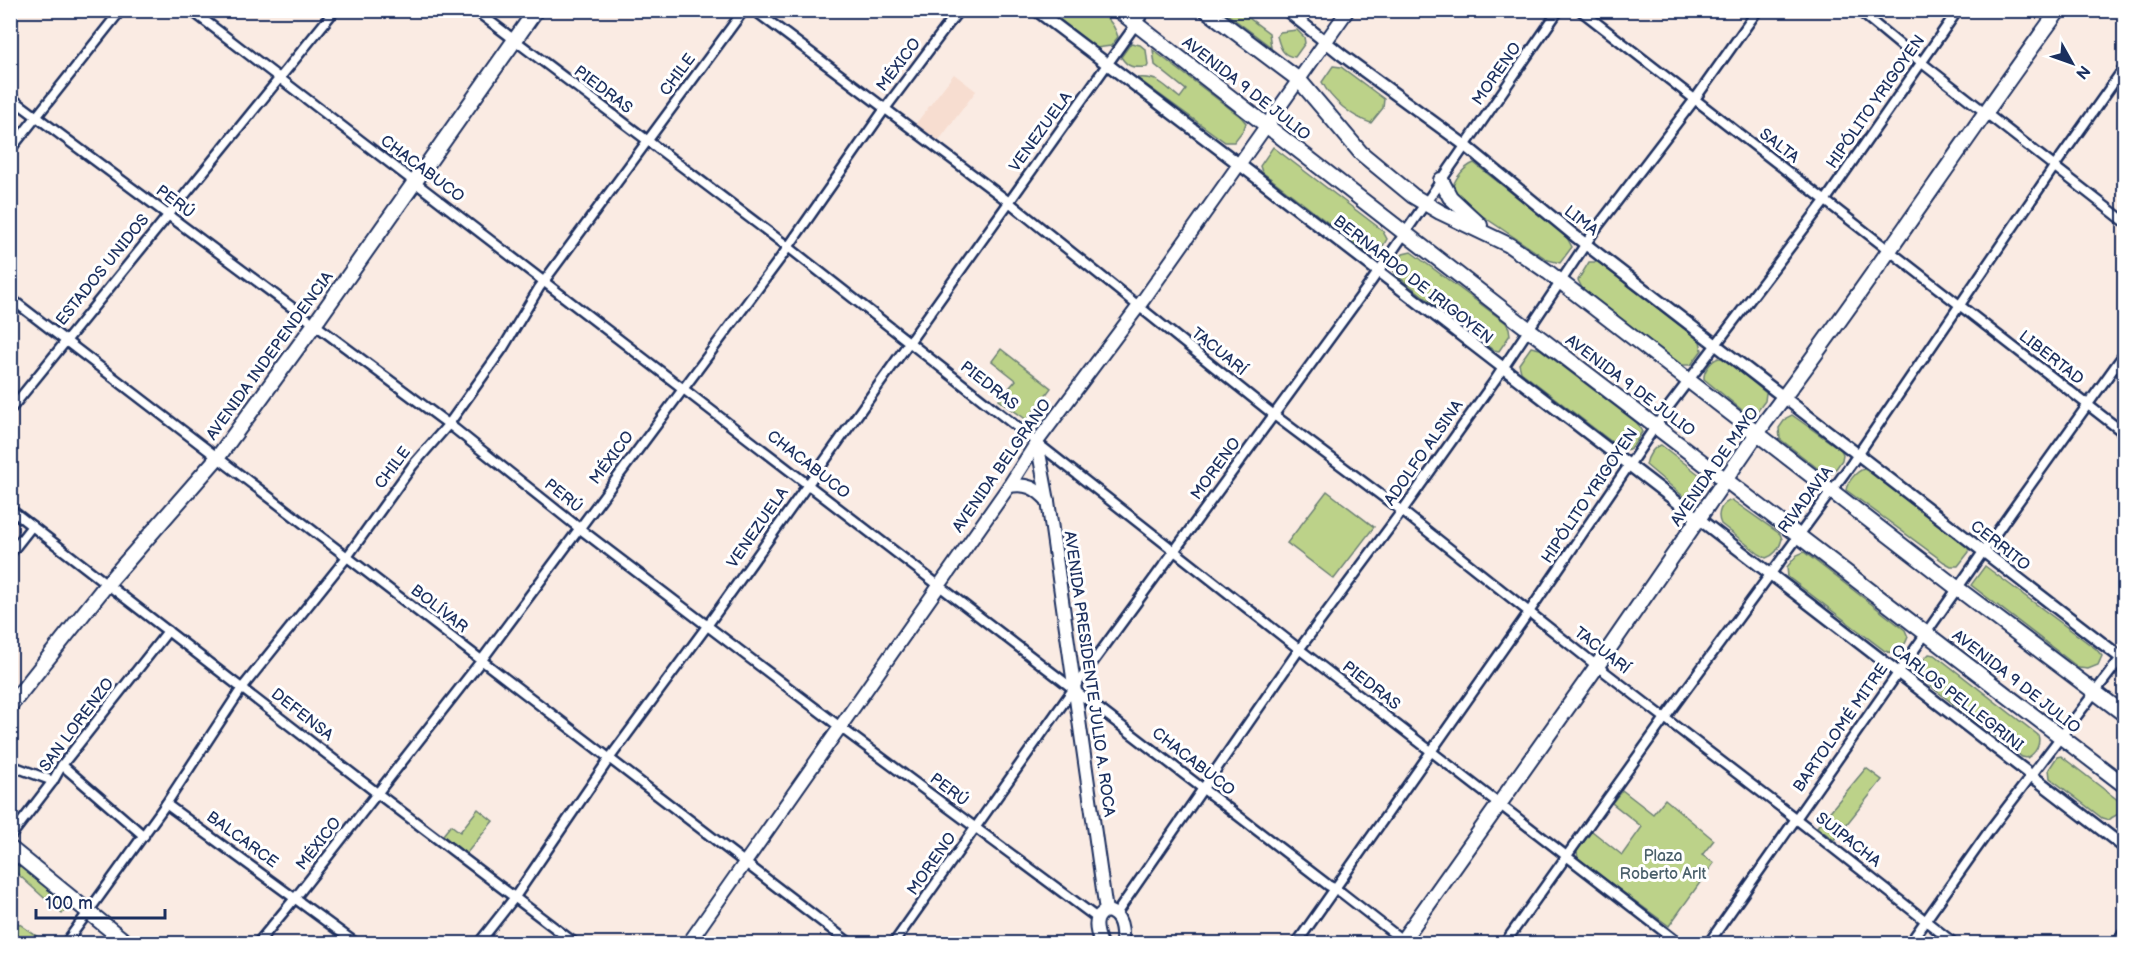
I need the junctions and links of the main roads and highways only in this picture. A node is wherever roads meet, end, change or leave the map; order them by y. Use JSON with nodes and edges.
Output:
{"nodes":[{"id":1,"x":536,"y":10,"type":"edge"},
{"id":2,"x":1118,"y":10,"type":"edge"},
{"id":3,"x":1206,"y":10,"type":"edge"},
{"id":4,"x":1348,"y":10,"type":"edge"},
{"id":5,"x":2059,"y":10,"type":"edge"},
{"id":6,"x":1299,"y":80,"type":"junction"},
{"id":7,"x":1267,"y":126,"type":"junction"},
{"id":8,"x":1442,"y":180,"type":"road end"},
{"id":9,"x":1492,"y":236,"type":"junction"},
{"id":10,"x":1757,"y":434,"type":"junction"},
{"id":11,"x":1037,"y":442,"type":"junction"},
{"id":12,"x":1725,"y":479,"type":"junction"},
{"id":13,"x":1009,"y":486,"type":"junction"},
{"id":14,"x":1048,"y":501,"type":"junction"},
{"id":15,"x":10,"y":706,"type":"edge"},
{"id":16,"x":2124,"y":714,"type":"edge"},
{"id":17,"x":2124,"y":785,"type":"edge"},
{"id":18,"x":10,"y":848,"type":"edge"},
{"id":19,"x":1106,"y":915,"type":"junction"},
{"id":20,"x":1403,"y":942,"type":"edge"},
{"id":21,"x":1122,"y":943,"type":"edge"},
{"id":22,"x":128,"y":944,"type":"edge"},
{"id":23,"x":688,"y":944,"type":"edge"},
{"id":24,"x":1101,"y":944,"type":"edge"}],
"edges":[{"from":1,"to":15,"type":"main road","name":"AVENIDA INDEPENDENCIA"},
{"from":2,"to":7,"type":"main road","name":"AVENIDA 9 DE JULIO"},
{"from":3,"to":6,"type":"main road","name":"AVENIDA 9 DE JULIO"},
{"from":4,"to":6,"type":"main road","name":"AVENIDA BELGRANO"},
{"from":5,"to":10,"type":"main road","name":"AVENIDA DE MAYO"},
{"from":6,"to":7,"type":"main road","name":"AVENIDA BELGRANO"},
{"from":6,"to":9,"type":"main road","name":"AVENIDA 9 DE JULIO"},
{"from":7,"to":11,"type":"main road","name":"AVENIDA BELGRANO"},
{"from":7,"to":12,"type":"main road","name":"AVENIDA 9 DE JULIO"},
{"from":8,"to":9,"type":"main road"},
{"from":9,"to":10,"type":"main road","name":"AVENIDA 9 DE JULIO"},
{"from":10,"to":12,"type":"main road","name":"AVENIDA DE MAYO"},
{"from":10,"to":16,"type":"main road","name":"AVENIDA 9 DE JULIO"},
{"from":11,"to":13,"type":"main road","name":"AVENIDA BELGRANO"},
{"from":11,"to":14,"type":"main road","name":"AVENIDA PRESIDENTE JULIO A. ROCA"},
{"from":12,"to":17,"type":"main road","name":"AVENIDA 9 DE JULIO"},
{"from":12,"to":20,"type":"main road","name":"AVENIDA DE MAYO"},
{"from":13,"to":14,"type":"main road"},
{"from":13,"to":23,"type":"main road","name":"AVENIDA BELGRANO"},
{"from":14,"to":19,"type":"main road","name":"AVENIDA PRESIDENTE JULIO A. ROCA"},
{"from":18,"to":22,"type":"main road"},
{"from":19,"to":21,"type":"main road","name":"AVENIDA PRESIDENTE JULIO A. ROCA"},
{"from":19,"to":24,"type":"main road","name":"AVENIDA PRESIDENTE JULIO A. ROCA"}]}
